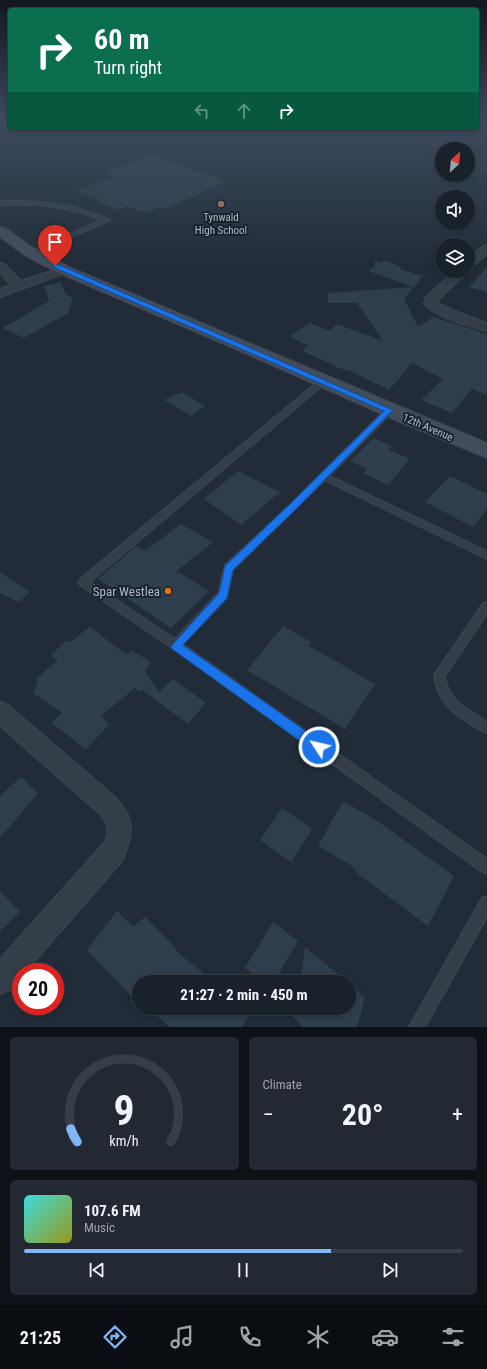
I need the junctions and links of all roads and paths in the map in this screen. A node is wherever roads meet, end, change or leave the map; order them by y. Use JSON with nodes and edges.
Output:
{"nodes":[{"id":1,"x":0,"y":203,"type":"edge"},
{"id":2,"x":0,"y":231,"type":"edge"},
{"id":3,"x":487,"y":248,"type":"edge"},
{"id":4,"x":31,"y":252,"type":"junction"},
{"id":5,"x":475,"y":259,"type":"edge"},
{"id":6,"x":0,"y":266,"type":"edge"},
{"id":7,"x":64,"y":270,"type":"junction"},
{"id":8,"x":454,"y":278,"type":"edge"},
{"id":9,"x":19,"y":286,"type":"junction"},
{"id":10,"x":0,"y":293,"type":"edge"},
{"id":11,"x":487,"y":327,"type":"edge"},
{"id":12,"x":324,"y":381,"type":"junction"},
{"id":13,"x":390,"y":410,"type":"junction"},
{"id":14,"x":487,"y":451,"type":"edge"},
{"id":15,"x":323,"y":476,"type":"junction"},
{"id":16,"x":487,"y":555,"type":"edge"},
{"id":17,"x":487,"y":606,"type":"edge"},
{"id":18,"x":176,"y":646,"type":"junction"},
{"id":19,"x":0,"y":712,"type":"edge"},
{"id":20,"x":487,"y":728,"type":"edge"},
{"id":21,"x":487,"y":867,"type":"edge"},
{"id":22,"x":487,"y":903,"type":"edge"},
{"id":23,"x":0,"y":980,"type":"edge"},
{"id":24,"x":418,"y":1027,"type":"edge"}],
"edges":[{"from":1,"to":4,"type":"lane"},
{"from":2,"to":4,"type":"street","name":"12th Avenue"},
{"from":3,"to":5,"type":"street"},
{"from":4,"to":7,"type":"street","name":"12th Avenue"},
{"from":6,"to":9,"type":"street"},
{"from":7,"to":9,"type":"street"},
{"from":7,"to":12,"type":"street","name":"12th Avenue"},
{"from":8,"to":11,"type":"street"},
{"from":9,"to":10,"type":"street"},
{"from":12,"to":13,"type":"street","name":"12th Avenue"},
{"from":12,"to":18,"type":"lane"},
{"from":13,"to":14,"type":"street","name":"12th Avenue"},
{"from":13,"to":15,"type":"lane"},
{"from":15,"to":16,"type":"lane"},
{"from":15,"to":18,"type":"lane"},
{"from":17,"to":20,"type":"lane"},
{"from":18,"to":21,"type":"lane"},
{"from":19,"to":23,"type":"street"},
{"from":22,"to":24,"type":"lane"}]}
